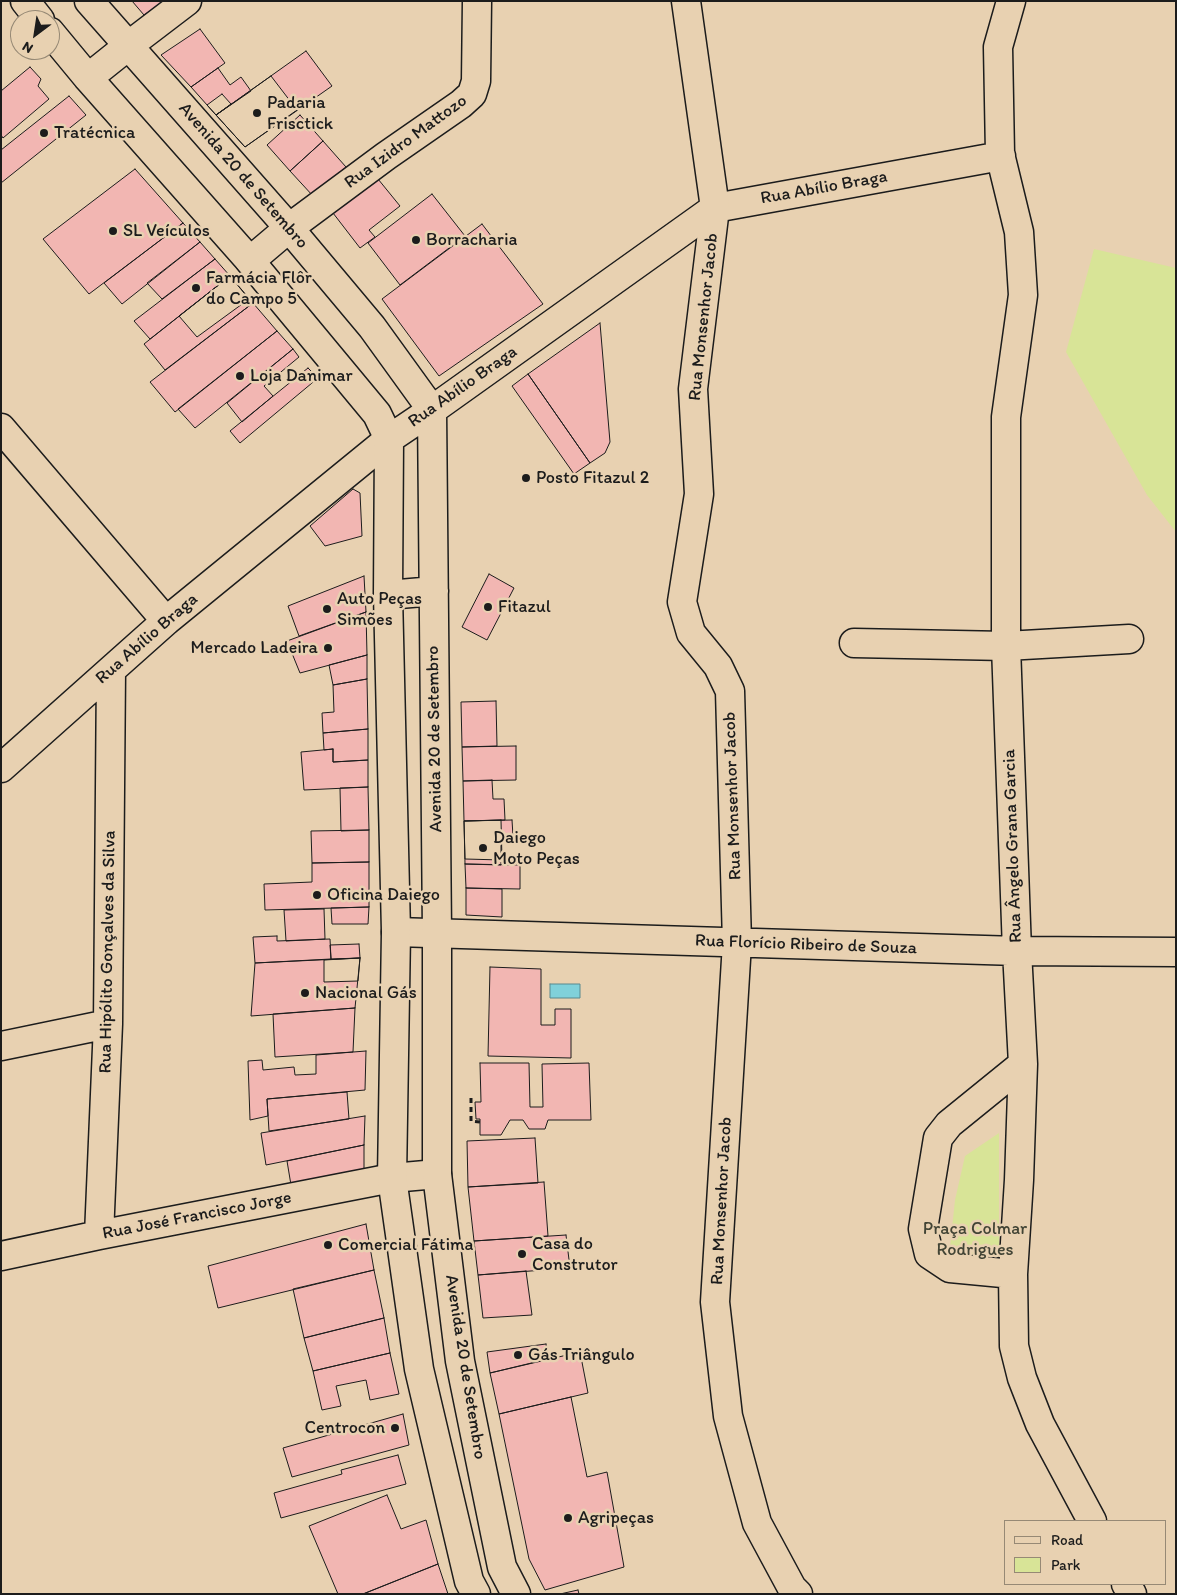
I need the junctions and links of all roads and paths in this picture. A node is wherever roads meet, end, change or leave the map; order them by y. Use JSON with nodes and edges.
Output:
{"nodes":[{"id":1,"x":89,"y":1,"type":"edge"},
{"id":2,"x":187,"y":1,"type":"edge"},
{"id":3,"x":477,"y":1,"type":"edge"},
{"id":4,"x":686,"y":1,"type":"edge"},
{"id":5,"x":1011,"y":1,"type":"edge"},
{"id":6,"x":60,"y":44,"type":"edge"},
{"id":7,"x":128,"y":46,"type":"junction"},
{"id":8,"x":88,"y":78,"type":"junction"},
{"id":9,"x":1001,"y":156,"type":"junction"},
{"id":10,"x":715,"y":208,"type":"junction"},
{"id":11,"x":289,"y":228,"type":"junction"},
{"id":12,"x":250,"y":261,"type":"junction"},
{"id":13,"x":432,"y":410,"type":"junction"},
{"id":14,"x":1,"y":428,"type":"edge"},
{"id":15,"x":389,"y":439,"type":"junction"},
{"id":16,"x":434,"y":591,"type":"junction"},
{"id":17,"x":388,"y":595,"type":"junction"},
{"id":18,"x":166,"y":621,"type":"junction"},
{"id":19,"x":1129,"y":639,"type":"dead end"},
{"id":20,"x":854,"y":643,"type":"dead end"},
{"id":21,"x":1006,"y":646,"type":"junction"},
{"id":22,"x":111,"y":670,"type":"junction"},
{"id":23,"x":1,"y":768,"type":"edge"},
{"id":24,"x":396,"y":932,"type":"junction"},
{"id":25,"x":437,"y":933,"type":"junction"},
{"id":26,"x":737,"y":943,"type":"junction"},
{"id":27,"x":1017,"y":951,"type":"junction"},
{"id":28,"x":1176,"y":952,"type":"edge"},
{"id":29,"x":108,"y":1024,"type":"junction"},
{"id":30,"x":1,"y":1046,"type":"edge"},
{"id":31,"x":1023,"y":1064,"type":"junction"},
{"id":32,"x":471,"y":1098,"type":"dead end"},
{"id":33,"x":480,"y":1122,"type":"dead end"},
{"id":34,"x":436,"y":1174,"type":"junction"},
{"id":35,"x":392,"y":1178,"type":"junction"},
{"id":36,"x":98,"y":1235,"type":"junction"},
{"id":37,"x":1,"y":1256,"type":"edge"},
{"id":38,"x":1013,"y":1274,"type":"junction"},
{"id":39,"x":1091,"y":1520,"type":"edge"},
{"id":40,"x":502,"y":1567,"type":"junction"},
{"id":41,"x":473,"y":1587,"type":"edge"},
{"id":42,"x":516,"y":1594,"type":"edge"},
{"id":43,"x":798,"y":1594,"type":"edge"}],
"edges":[{"from":1,"to":7,"type":"street","name":"Avenida 20 de Setembro"},
{"from":2,"to":7,"type":"street"},
{"from":3,"to":11,"type":"street","name":"Rua Izidro Mattozo"},
{"from":4,"to":10,"type":"street","name":"Rua Monsenhor Jacob"},
{"from":5,"to":9,"type":"street","name":"Rua Ângelo Grana Garcia"},
{"from":6,"to":8,"type":"street"},
{"from":7,"to":8,"type":"street"},
{"from":7,"to":11,"type":"street","name":"Avenida 20 de Setembro"},
{"from":8,"to":12,"type":"street"},
{"from":9,"to":10,"type":"street","name":"Rua Abílio Braga"},
{"from":9,"to":21,"type":"street","name":"Rua Ângelo Grana Garcia"},
{"from":10,"to":13,"type":"street","name":"Rua Abílio Braga"},
{"from":10,"to":26,"type":"street","name":"Rua Monsenhor Jacob"},
{"from":11,"to":12,"type":"street"},
{"from":11,"to":13,"type":"street","name":"Avenida 20 de Setembro"},
{"from":12,"to":15,"type":"street"},
{"from":13,"to":15,"type":"street","name":"Rua Abílio Braga"},
{"from":13,"to":16,"type":"street","name":"Avenida 20 de Setembro"},
{"from":14,"to":18,"type":"street"},
{"from":15,"to":17,"type":"street"},
{"from":15,"to":18,"type":"street","name":"Rua Abílio Braga"},
{"from":16,"to":17,"type":"street"},
{"from":16,"to":25,"type":"street","name":"Avenida 20 de Setembro"},
{"from":17,"to":24,"type":"street"},
{"from":18,"to":22,"type":"street","name":"Rua Abílio Braga"},
{"from":19,"to":21,"type":"street"},
{"from":20,"to":21,"type":"street"},
{"from":21,"to":27,"type":"street","name":"Rua Ângelo Grana Garcia"},
{"from":22,"to":23,"type":"street","name":"Rua Abílio Braga"},
{"from":22,"to":29,"type":"street","name":"Rua Hipólito Gonçalves da Silva"},
{"from":24,"to":25,"type":"street","name":"Rua Florício Ribeiro de Souza"},
{"from":24,"to":35,"type":"street"},
{"from":25,"to":26,"type":"street","name":"Rua Florício Ribeiro de Souza"},
{"from":25,"to":34,"type":"street","name":"Avenida 20 de Setembro"},
{"from":26,"to":27,"type":"street","name":"Rua Florício Ribeiro de Souza"},
{"from":26,"to":43,"type":"street","name":"Rua Monsenhor Jacob"},
{"from":27,"to":28,"type":"street","name":"Rua Florício Ribeiro de Souza"},
{"from":27,"to":31,"type":"street","name":"Rua Ângelo Grana Garcia"},
{"from":29,"to":30,"type":"street"},
{"from":29,"to":36,"type":"street","name":"Rua Hipólito Gonçalves da Silva"},
{"from":31,"to":38,"type":"street","name":"Rua Ângelo Grana Garcia"},
{"from":31,"to":38,"type":"street"},
{"from":32,"to":33,"type":"path"},
{"from":34,"to":35,"type":"street","name":"Rua José Francisco Jorge"},
{"from":34,"to":40,"type":"street","name":"Avenida 20 de Setembro"},
{"from":35,"to":36,"type":"street","name":"Rua José Francisco Jorge"},
{"from":35,"to":41,"type":"street"},
{"from":36,"to":37,"type":"street","name":"Rua José Francisco Jorge"},
{"from":38,"to":39,"type":"street","name":"Rua Ângelo Grana Garcia"},
{"from":40,"to":41,"type":"street"},
{"from":40,"to":42,"type":"street","name":"Avenida 20 de Setembro"}]}
